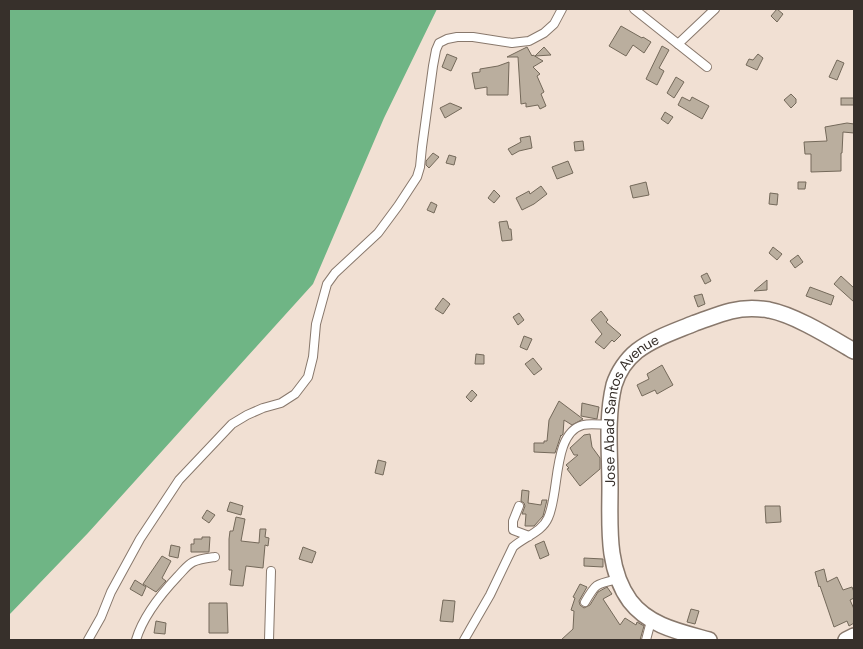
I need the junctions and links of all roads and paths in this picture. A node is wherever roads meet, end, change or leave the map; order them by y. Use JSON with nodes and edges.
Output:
{"nodes":[{"id":1,"x":562,"y":9,"type":"edge"},
{"id":2,"x":634,"y":9,"type":"edge"},
{"id":3,"x":715,"y":9,"type":"edge"},
{"id":4,"x":678,"y":44,"type":"junction"},
{"id":5,"x":707,"y":67,"type":"dead end"},
{"id":6,"x":854,"y":350,"type":"edge"},
{"id":7,"x":610,"y":425,"type":"junction"},
{"id":8,"x":519,"y":506,"type":"dead end"},
{"id":9,"x":529,"y":536,"type":"junction"},
{"id":10,"x":215,"y":557,"type":"dead end"},
{"id":11,"x":272,"y":571,"type":"dead end"},
{"id":12,"x":618,"y":579,"type":"junction"},
{"id":13,"x":584,"y":602,"type":"dead end"},
{"id":14,"x":651,"y":621,"type":"junction"},
{"id":15,"x":854,"y":636,"type":"edge"},
{"id":16,"x":88,"y":640,"type":"edge"},
{"id":17,"x":136,"y":640,"type":"edge"},
{"id":18,"x":269,"y":640,"type":"edge"},
{"id":19,"x":464,"y":640,"type":"edge"},
{"id":20,"x":646,"y":640,"type":"edge"},
{"id":21,"x":709,"y":640,"type":"edge"},
{"id":22,"x":846,"y":640,"type":"edge"}],
"edges":[{"from":1,"to":16,"type":"street"},
{"from":2,"to":4,"type":"street"},
{"from":3,"to":4,"type":"street"},
{"from":4,"to":5,"type":"street"},
{"from":6,"to":7,"type":"highway","name":"Jose Abad Santos Avenue"},
{"from":7,"to":9,"type":"street"},
{"from":7,"to":12,"type":"highway","name":"Jose Abad Santos Avenue"},
{"from":8,"to":9,"type":"street"},
{"from":9,"to":19,"type":"street"},
{"from":10,"to":17,"type":"street"},
{"from":11,"to":18,"type":"street"},
{"from":12,"to":13,"type":"street"},
{"from":12,"to":14,"type":"highway","name":"Jose Abad Santos Avenue"},
{"from":14,"to":20,"type":"street"},
{"from":14,"to":21,"type":"highway","name":"Jose Abad Santos Avenue"},
{"from":15,"to":22,"type":"highway"}]}
